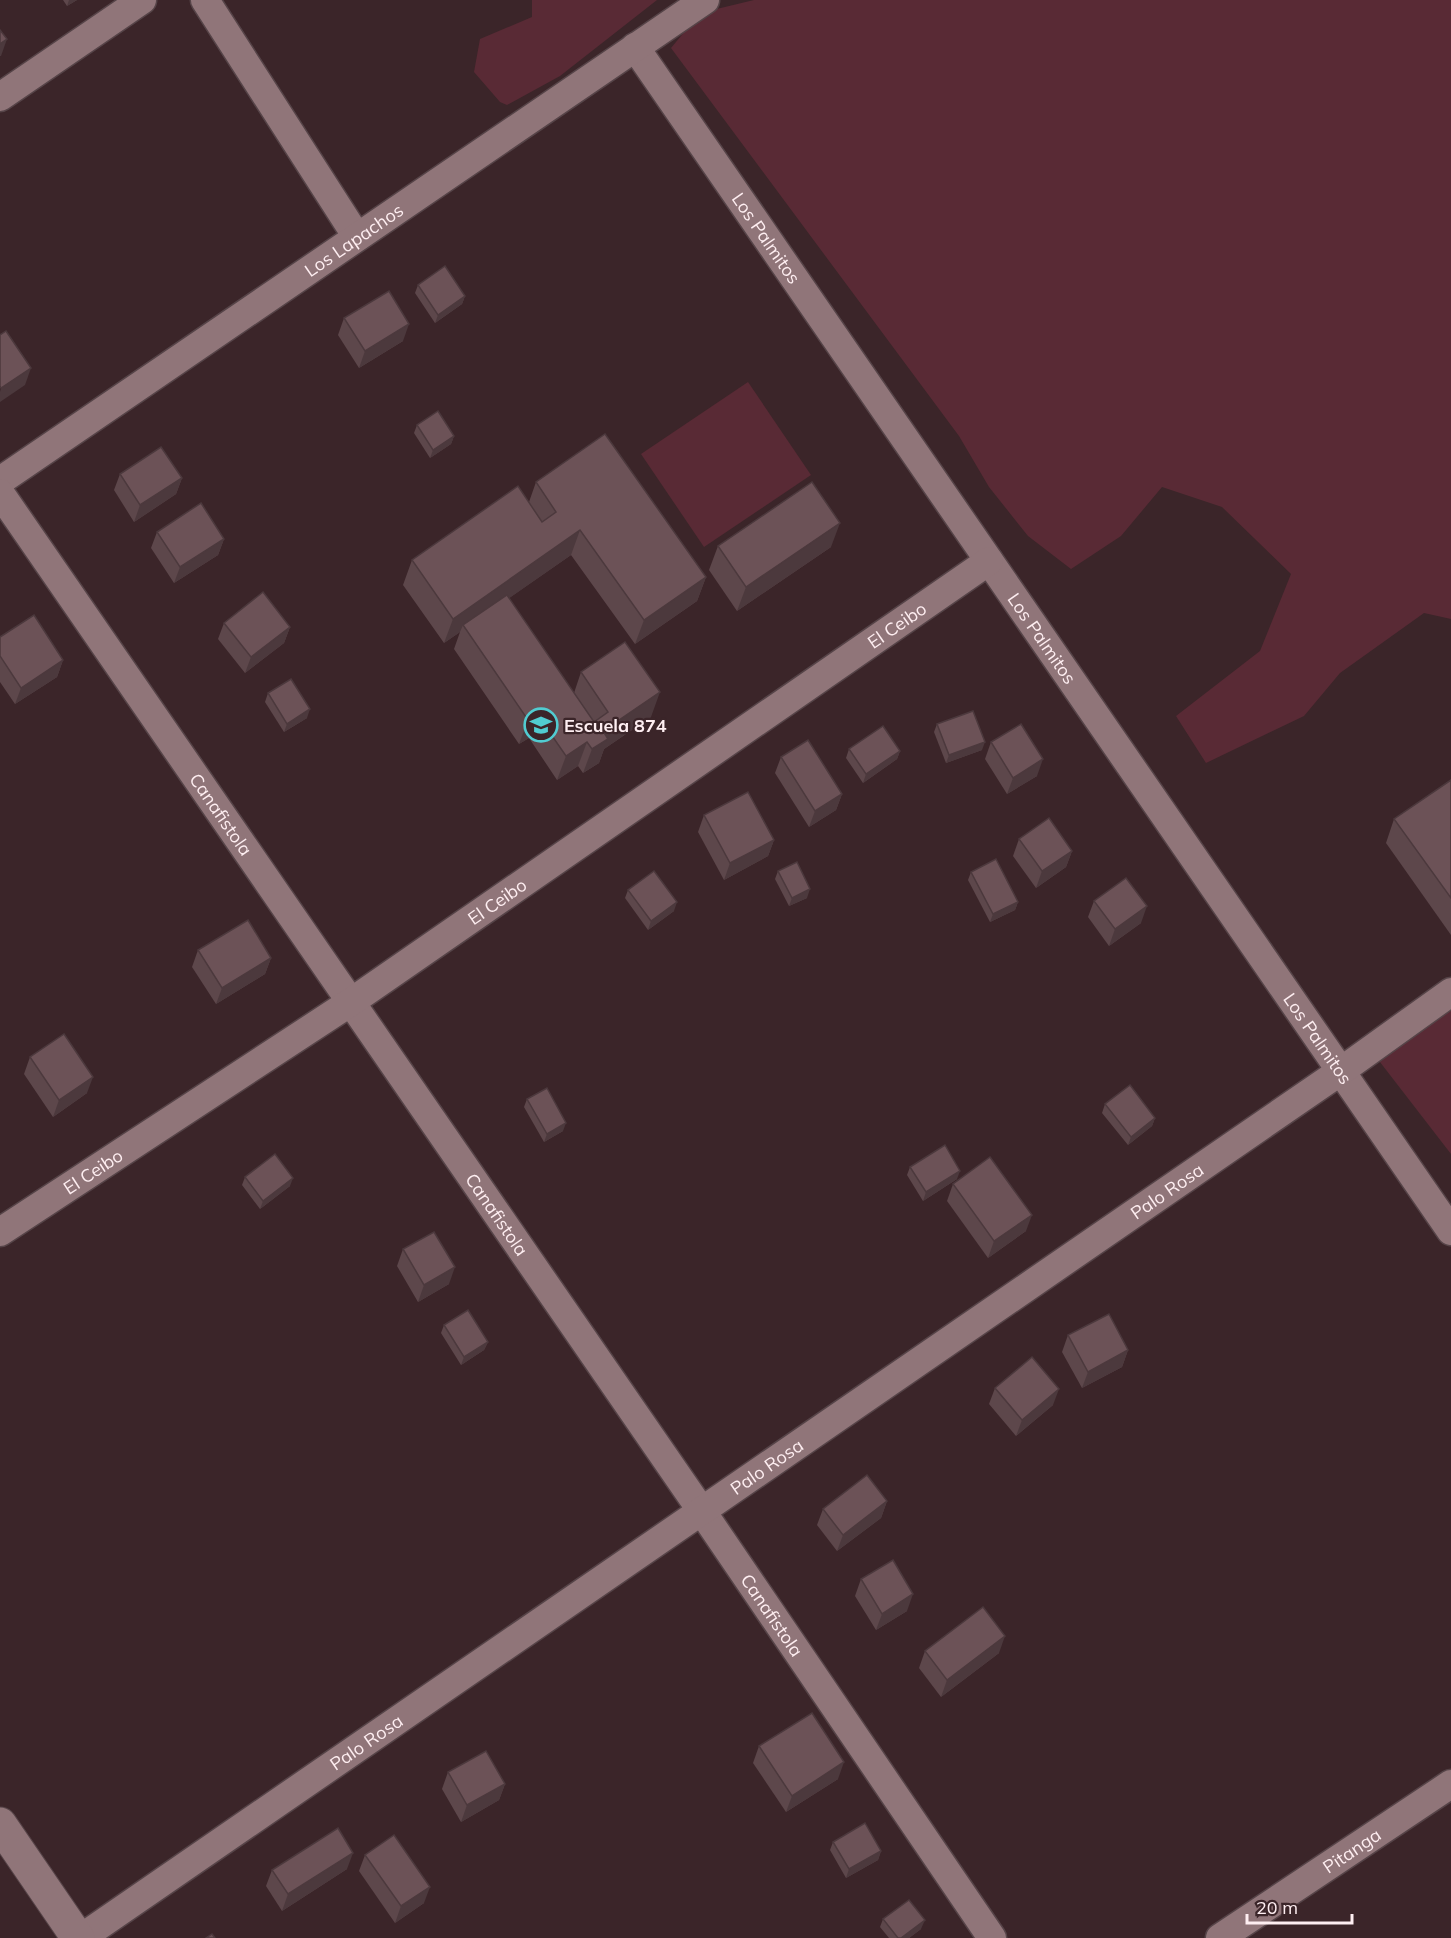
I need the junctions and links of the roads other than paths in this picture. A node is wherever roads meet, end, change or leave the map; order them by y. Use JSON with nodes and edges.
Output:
{"nodes":[{"id":1,"x":142,"y":0,"type":"edge"},
{"id":2,"x":205,"y":0,"type":"edge"},
{"id":3,"x":705,"y":0,"type":"edge"},
{"id":4,"x":635,"y":47,"type":"junction"},
{"id":5,"x":0,"y":97,"type":"edge"},
{"id":6,"x":357,"y":237,"type":"junction"},
{"id":7,"x":0,"y":481,"type":"edge"},
{"id":8,"x":0,"y":493,"type":"edge"},
{"id":9,"x":989,"y":561,"type":"junction"},
{"id":10,"x":1451,"y":992,"type":"edge"},
{"id":11,"x":351,"y":1002,"type":"junction"},
{"id":12,"x":1341,"y":1071,"type":"junction"},
{"id":13,"x":1451,"y":1231,"type":"edge"},
{"id":14,"x":0,"y":1232,"type":"edge"},
{"id":15,"x":701,"y":1510,"type":"junction"},
{"id":16,"x":1451,"y":1784,"type":"edge"},
{"id":17,"x":0,"y":1824,"type":"edge"},
{"id":18,"x":80,"y":1938,"type":"edge"},
{"id":19,"x":992,"y":1938,"type":"edge"},
{"id":20,"x":1220,"y":1938,"type":"edge"}],
"edges":[{"from":1,"to":5,"type":"street"},
{"from":2,"to":6,"type":"street"},
{"from":3,"to":4,"type":"street","name":"Los Lapachos"},
{"from":4,"to":6,"type":"street","name":"Los Lapachos"},
{"from":4,"to":9,"type":"street","name":"Los Palmitos"},
{"from":6,"to":7,"type":"street","name":"Los Lapachos"},
{"from":8,"to":11,"type":"street","name":"Canafistola"},
{"from":9,"to":11,"type":"street","name":"El Ceibo"},
{"from":9,"to":12,"type":"street","name":"Los Palmitos"},
{"from":10,"to":12,"type":"street","name":"Palo Rosa"},
{"from":11,"to":14,"type":"street","name":"El Ceibo"},
{"from":11,"to":15,"type":"street","name":"Canafistola"},
{"from":12,"to":13,"type":"street","name":"Los Palmitos"},
{"from":12,"to":15,"type":"street","name":"Palo Rosa"},
{"from":15,"to":18,"type":"street","name":"Palo Rosa"},
{"from":15,"to":19,"type":"street","name":"Canafistola"},
{"from":16,"to":20,"type":"street","name":"Pitanga"},
{"from":17,"to":18,"type":"main road"}]}
